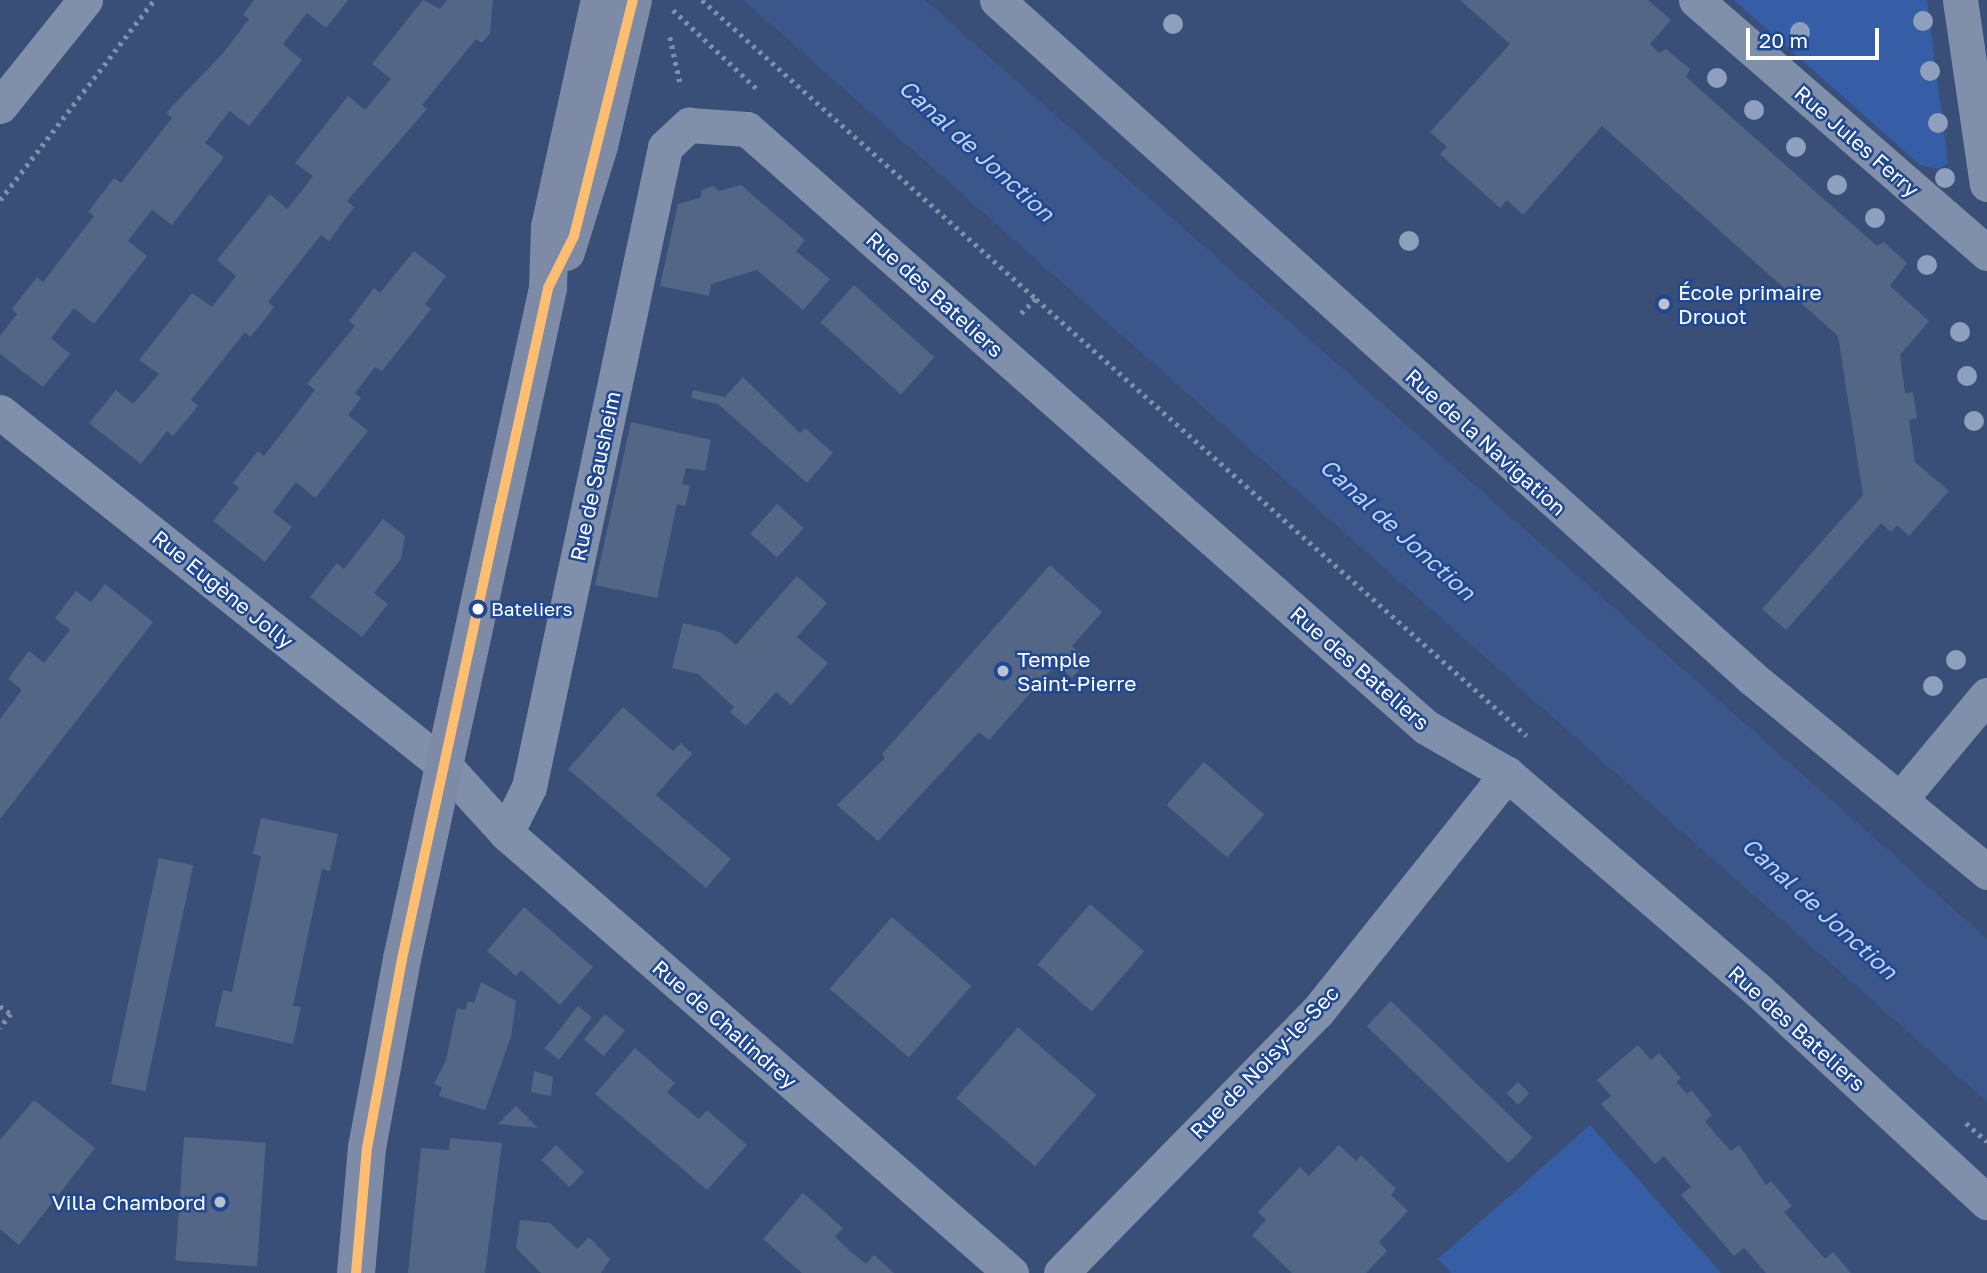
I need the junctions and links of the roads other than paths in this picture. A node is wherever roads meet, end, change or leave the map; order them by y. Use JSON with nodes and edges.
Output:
{"nodes":[{"id":1,"x":85,"y":0,"type":"edge"},
{"id":2,"x":600,"y":0,"type":"edge"},
{"id":3,"x":633,"y":0,"type":"edge"},
{"id":4,"x":997,"y":0,"type":"edge"},
{"id":5,"x":1696,"y":0,"type":"edge"},
{"id":6,"x":1960,"y":0,"type":"edge"},
{"id":7,"x":0,"y":106,"type":"edge"},
{"id":8,"x":686,"y":112,"type":"joint"},
{"id":9,"x":1987,"y":184,"type":"edge"},
{"id":10,"x":1987,"y":253,"type":"edge"},
{"id":11,"x":548,"y":288,"type":"junction"},
{"id":12,"x":0,"y":412,"type":"edge"},
{"id":13,"x":1987,"y":695,"type":"edge"},
{"id":14,"x":446,"y":767,"type":"junction"},
{"id":15,"x":1507,"y":774,"type":"junction"},
{"id":16,"x":1902,"y":797,"type":"junction"},
{"id":17,"x":506,"y":833,"type":"junction"},
{"id":18,"x":1987,"y":872,"type":"edge"},
{"id":19,"x":1987,"y":1202,"type":"edge"},
{"id":20,"x":356,"y":1273,"type":"edge"},
{"id":21,"x":1011,"y":1273,"type":"edge"},
{"id":22,"x":1061,"y":1273,"type":"edge"}],
"edges":[{"from":1,"to":7,"type":"street"},
{"from":2,"to":11,"type":"main road"},
{"from":3,"to":11,"type":"main road"},
{"from":4,"to":16,"type":"street","name":"Rue de la Navigation"},
{"from":5,"to":10,"type":"street","name":"Rue Jules Ferry"},
{"from":6,"to":9,"type":"street"},
{"from":8,"to":15,"type":"street","name":"Rue des Bateliers"},
{"from":8,"to":17,"type":"street","name":"Rue de Sausheim"},
{"from":11,"to":14,"type":"main road"},
{"from":12,"to":14,"type":"street","name":"Rue Eugène Jolly"},
{"from":13,"to":16,"type":"street"},
{"from":14,"to":17,"type":"street","name":"Rue de Chalindrey"},
{"from":14,"to":20,"type":"main road"},
{"from":15,"to":19,"type":"street","name":"Rue des Bateliers"},
{"from":15,"to":22,"type":"street","name":"Rue de Noisy-le-Sec"},
{"from":16,"to":18,"type":"street","name":"Rue de la Navigation"},
{"from":17,"to":21,"type":"street","name":"Rue de Chalindrey"}]}
